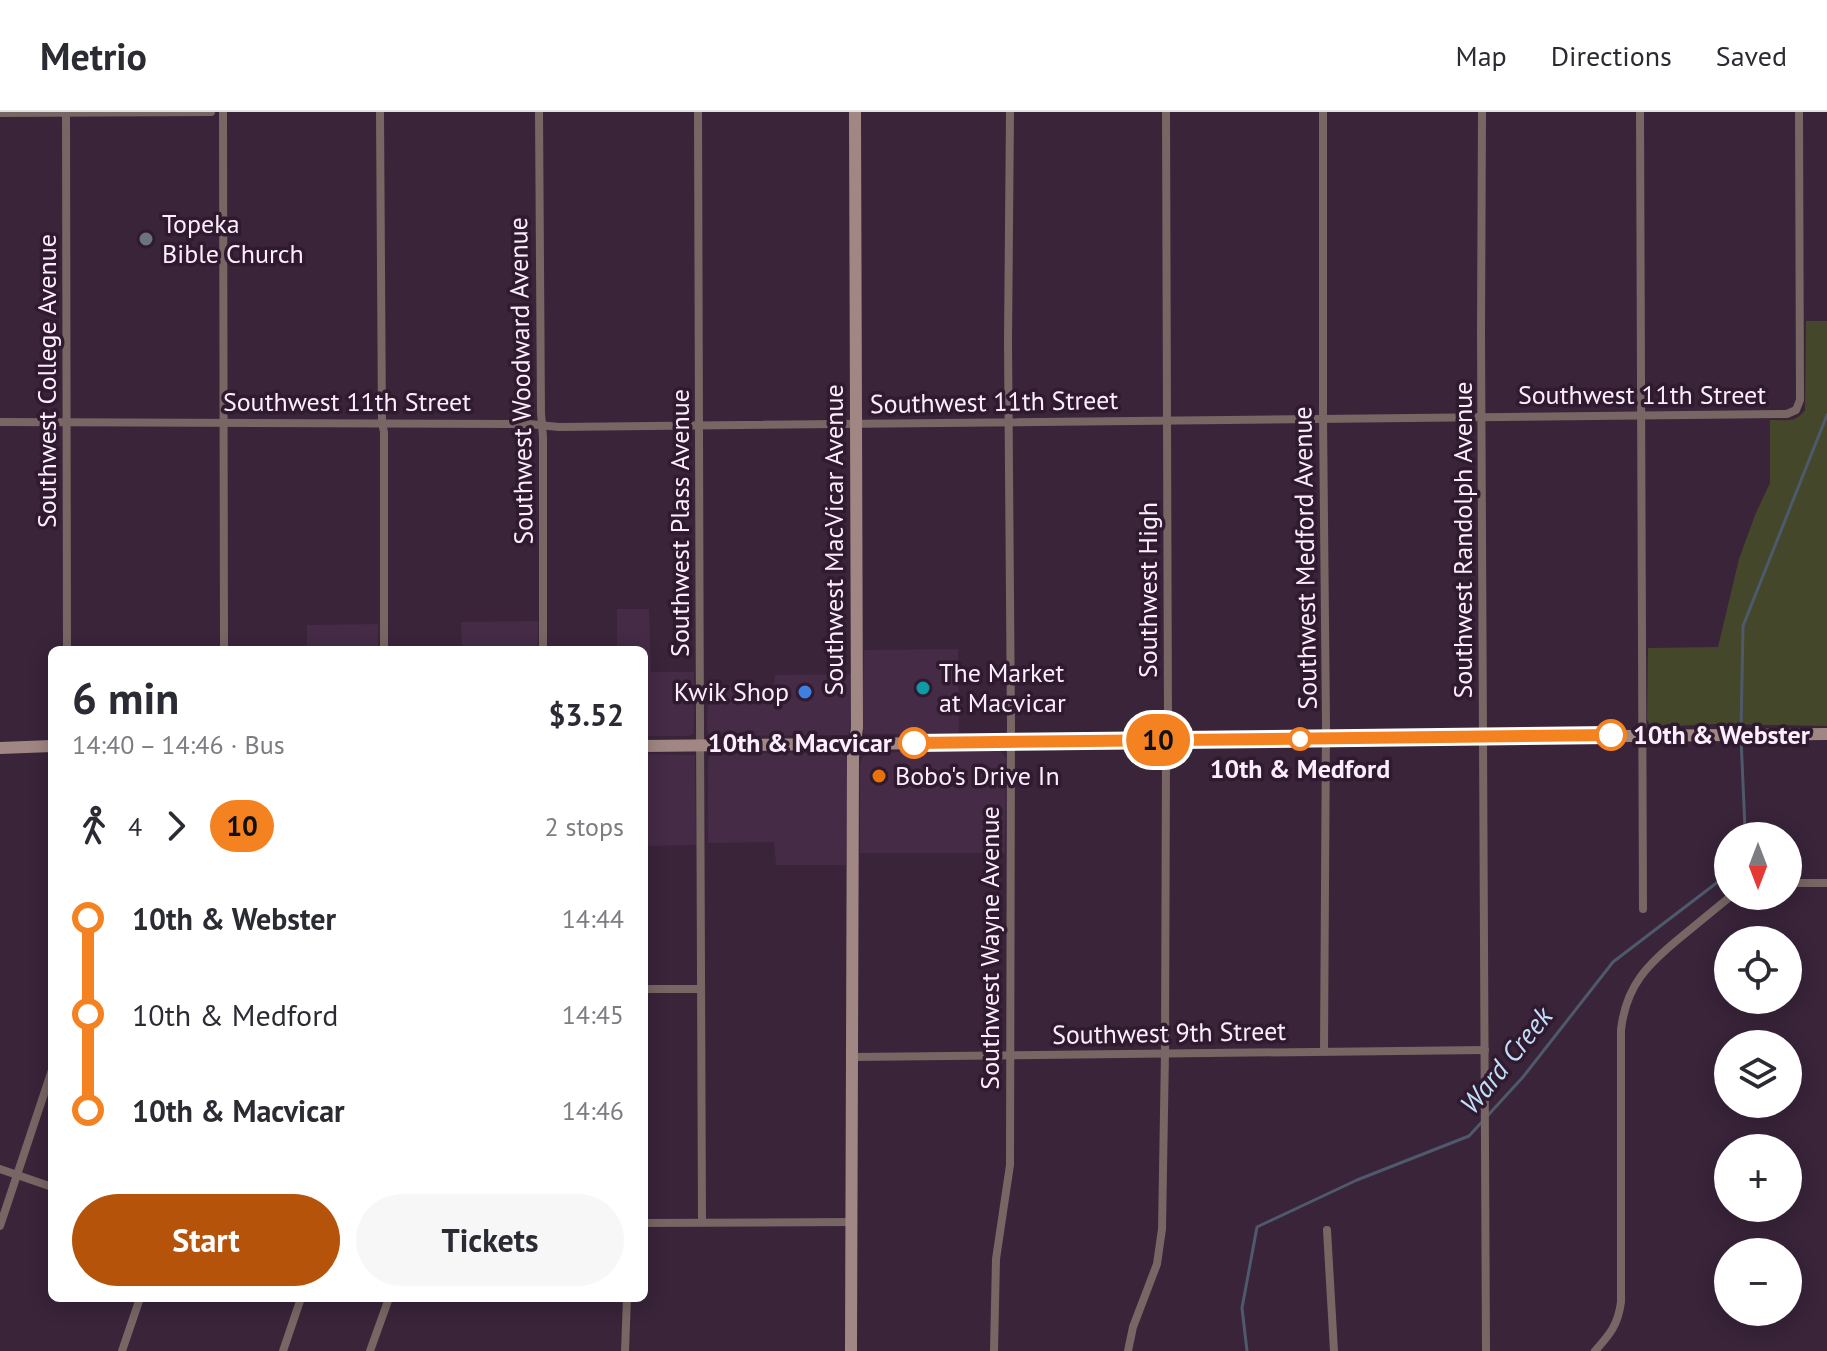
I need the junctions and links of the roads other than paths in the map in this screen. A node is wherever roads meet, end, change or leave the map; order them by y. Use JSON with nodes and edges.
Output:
{"nodes":[{"id":1,"x":66,"y":112,"type":"edge"},
{"id":2,"x":211,"y":112,"type":"edge"},
{"id":3,"x":223,"y":112,"type":"edge"},
{"id":4,"x":380,"y":112,"type":"edge"},
{"id":5,"x":539,"y":112,"type":"edge"},
{"id":6,"x":698,"y":112,"type":"edge"},
{"id":7,"x":855,"y":112,"type":"edge"},
{"id":8,"x":1010,"y":112,"type":"edge"},
{"id":9,"x":1166,"y":112,"type":"edge"},
{"id":10,"x":1323,"y":112,"type":"edge"},
{"id":11,"x":1482,"y":112,"type":"edge"},
{"id":12,"x":1640,"y":112,"type":"edge"},
{"id":13,"x":1799,"y":112,"type":"edge"},
{"id":14,"x":0,"y":113,"type":"edge"},
{"id":15,"x":1640,"y":415,"type":"junction"},
{"id":16,"x":1482,"y":417,"type":"junction"},
{"id":17,"x":1323,"y":418,"type":"junction"},
{"id":18,"x":1167,"y":420,"type":"junction"},
{"id":19,"x":224,"y":421,"type":"junction"},
{"id":20,"x":1008,"y":421,"type":"junction"},
{"id":21,"x":0,"y":422,"type":"edge"},
{"id":22,"x":67,"y":423,"type":"junction"},
{"id":23,"x":382,"y":423,"type":"junction"},
{"id":24,"x":856,"y":423,"type":"junction"},
{"id":25,"x":542,"y":425,"type":"junction"},
{"id":26,"x":699,"y":425,"type":"junction"},
{"id":27,"x":67,"y":646,"type":"edge"},
{"id":28,"x":224,"y":646,"type":"edge"},
{"id":29,"x":384,"y":646,"type":"edge"},
{"id":30,"x":543,"y":646,"type":"edge"},
{"id":31,"x":1827,"y":734,"type":"edge"},
{"id":32,"x":1643,"y":735,"type":"junction"},
{"id":33,"x":1484,"y":737,"type":"junction"},
{"id":34,"x":1325,"y":739,"type":"junction"},
{"id":35,"x":1167,"y":740,"type":"junction"},
{"id":36,"x":1011,"y":742,"type":"junction"},
{"id":37,"x":855,"y":744,"type":"junction"},
{"id":38,"x":701,"y":745,"type":"junction"},
{"id":39,"x":48,"y":746,"type":"edge"},
{"id":40,"x":648,"y":746,"type":"edge"},
{"id":41,"x":0,"y":748,"type":"edge"},
{"id":42,"x":1802,"y":883,"type":"edge"},
{"id":43,"x":1827,"y":883,"type":"edge"},
{"id":44,"x":1643,"y":909,"type":"dead end"},
{"id":45,"x":1714,"y":910,"type":"edge"},
{"id":46,"x":648,"y":989,"type":"edge"},
{"id":47,"x":701,"y":989,"type":"junction"},
{"id":48,"x":1485,"y":1050,"type":"junction"},
{"id":49,"x":1324,"y":1051,"type":"junction"},
{"id":50,"x":1165,"y":1053,"type":"junction"},
{"id":51,"x":1010,"y":1054,"type":"junction"},
{"id":52,"x":853,"y":1057,"type":"junction"},
{"id":53,"x":48,"y":1082,"type":"edge"},
{"id":54,"x":0,"y":1169,"type":"edge"},
{"id":55,"x":17,"y":1175,"type":"junction"},
{"id":56,"x":48,"y":1186,"type":"edge"},
{"id":57,"x":702,"y":1222,"type":"junction"},
{"id":58,"x":852,"y":1222,"type":"junction"},
{"id":59,"x":648,"y":1223,"type":"edge"},
{"id":60,"x":0,"y":1226,"type":"edge"},
{"id":61,"x":1327,"y":1230,"type":"dead end"},
{"id":62,"x":139,"y":1302,"type":"edge"},
{"id":63,"x":300,"y":1302,"type":"edge"},
{"id":64,"x":385,"y":1302,"type":"edge"},
{"id":65,"x":627,"y":1302,"type":"edge"},
{"id":66,"x":122,"y":1351,"type":"edge"},
{"id":67,"x":283,"y":1351,"type":"edge"},
{"id":68,"x":370,"y":1351,"type":"edge"},
{"id":69,"x":625,"y":1351,"type":"edge"},
{"id":70,"x":851,"y":1351,"type":"edge"},
{"id":71,"x":994,"y":1351,"type":"edge"},
{"id":72,"x":1128,"y":1351,"type":"edge"},
{"id":73,"x":1334,"y":1351,"type":"edge"},
{"id":74,"x":1486,"y":1351,"type":"edge"},
{"id":75,"x":1595,"y":1351,"type":"edge"}],
"edges":[{"from":1,"to":2,"type":"street"},
{"from":1,"to":14,"type":"street"},
{"from":1,"to":22,"type":"street","name":"Southwest College Avenue"},
{"from":3,"to":19,"type":"street"},
{"from":4,"to":23,"type":"street"},
{"from":5,"to":25,"type":"street","name":"Southwest Woodward Avenue"},
{"from":6,"to":26,"type":"street","name":"Southwest Plass Avenue"},
{"from":7,"to":24,"type":"main road","name":"Southwest MacVicar Avenue"},
{"from":8,"to":20,"type":"street","name":"Southwest Wayne Avenue"},
{"from":9,"to":18,"type":"street","name":"Southwest High"},
{"from":10,"to":17,"type":"street","name":"Southwest Medford Avenue"},
{"from":11,"to":16,"type":"street","name":"Southwest Randolph Avenue"},
{"from":12,"to":15,"type":"street"},
{"from":13,"to":15,"type":"street","name":"Southwest 11th Street"},
{"from":15,"to":16,"type":"street","name":"Southwest 11th Street"},
{"from":15,"to":32,"type":"street"},
{"from":16,"to":17,"type":"street","name":"Southwest 11th Street"},
{"from":16,"to":33,"type":"street","name":"Southwest Randolph Avenue"},
{"from":17,"to":18,"type":"street","name":"Southwest 11th Street"},
{"from":17,"to":34,"type":"street","name":"Southwest Medford Avenue"},
{"from":18,"to":20,"type":"street","name":"Southwest 11th Street"},
{"from":18,"to":35,"type":"street","name":"Southwest High"},
{"from":19,"to":22,"type":"street","name":"Southwest 11th Street"},
{"from":19,"to":23,"type":"street","name":"Southwest 11th Street"},
{"from":19,"to":28,"type":"street"},
{"from":20,"to":24,"type":"street","name":"Southwest 11th Street"},
{"from":20,"to":36,"type":"street","name":"Southwest Wayne Avenue"},
{"from":21,"to":22,"type":"street","name":"Southwest 11th Street"},
{"from":22,"to":27,"type":"street","name":"Southwest College Avenue"},
{"from":23,"to":25,"type":"street","name":"Southwest 11th Street"},
{"from":23,"to":29,"type":"street"},
{"from":24,"to":26,"type":"street","name":"Southwest 11th Street"},
{"from":24,"to":37,"type":"main road","name":"Southwest MacVicar Avenue"},
{"from":25,"to":26,"type":"street","name":"Southwest 11th Street"},
{"from":25,"to":30,"type":"street","name":"Southwest Woodward Avenue"},
{"from":26,"to":38,"type":"street","name":"Southwest Plass Avenue"},
{"from":31,"to":32,"type":"main road"},
{"from":32,"to":33,"type":"main road"},
{"from":32,"to":44,"type":"street"},
{"from":33,"to":34,"type":"main road"},
{"from":33,"to":48,"type":"street","name":"Southwest Randolph Avenue"},
{"from":34,"to":35,"type":"main road"},
{"from":34,"to":49,"type":"street","name":"Southwest Medford Avenue"},
{"from":35,"to":36,"type":"main road"},
{"from":35,"to":50,"type":"street","name":"Southwest High"},
{"from":36,"to":37,"type":"main road"},
{"from":36,"to":51,"type":"street","name":"Southwest Wayne Avenue"},
{"from":37,"to":38,"type":"main road"},
{"from":37,"to":52,"type":"main road","name":"Southwest MacVicar Avenue"},
{"from":38,"to":40,"type":"main road"},
{"from":38,"to":47,"type":"street","name":"Southwest Plass Avenue"},
{"from":39,"to":41,"type":"main road"},
{"from":42,"to":43,"type":"street"},
{"from":45,"to":75,"type":"street"},
{"from":46,"to":47,"type":"street"},
{"from":47,"to":57,"type":"street","name":"Southwest Plass Avenue"},
{"from":48,"to":49,"type":"street","name":"Southwest 9th Street"},
{"from":48,"to":74,"type":"street","name":"Southwest Randolph Avenue"},
{"from":49,"to":50,"type":"street","name":"Southwest 9th Street"},
{"from":50,"to":51,"type":"street","name":"Southwest 9th Street"},
{"from":50,"to":72,"type":"street","name":"Southwest High"},
{"from":51,"to":52,"type":"street","name":"Southwest 9th Street"},
{"from":51,"to":71,"type":"street","name":"Southwest Wayne Avenue"},
{"from":52,"to":58,"type":"main road","name":"Southwest MacVicar Avenue"},
{"from":53,"to":55,"type":"street"},
{"from":54,"to":55,"type":"street"},
{"from":55,"to":56,"type":"street"},
{"from":55,"to":60,"type":"street"},
{"from":57,"to":58,"type":"street"},
{"from":57,"to":59,"type":"street"},
{"from":58,"to":70,"type":"main road","name":"Southwest MacVicar Avenue"},
{"from":61,"to":73,"type":"street"},
{"from":62,"to":66,"type":"street"},
{"from":63,"to":67,"type":"street"},
{"from":64,"to":68,"type":"street"},
{"from":65,"to":69,"type":"street"}]}
